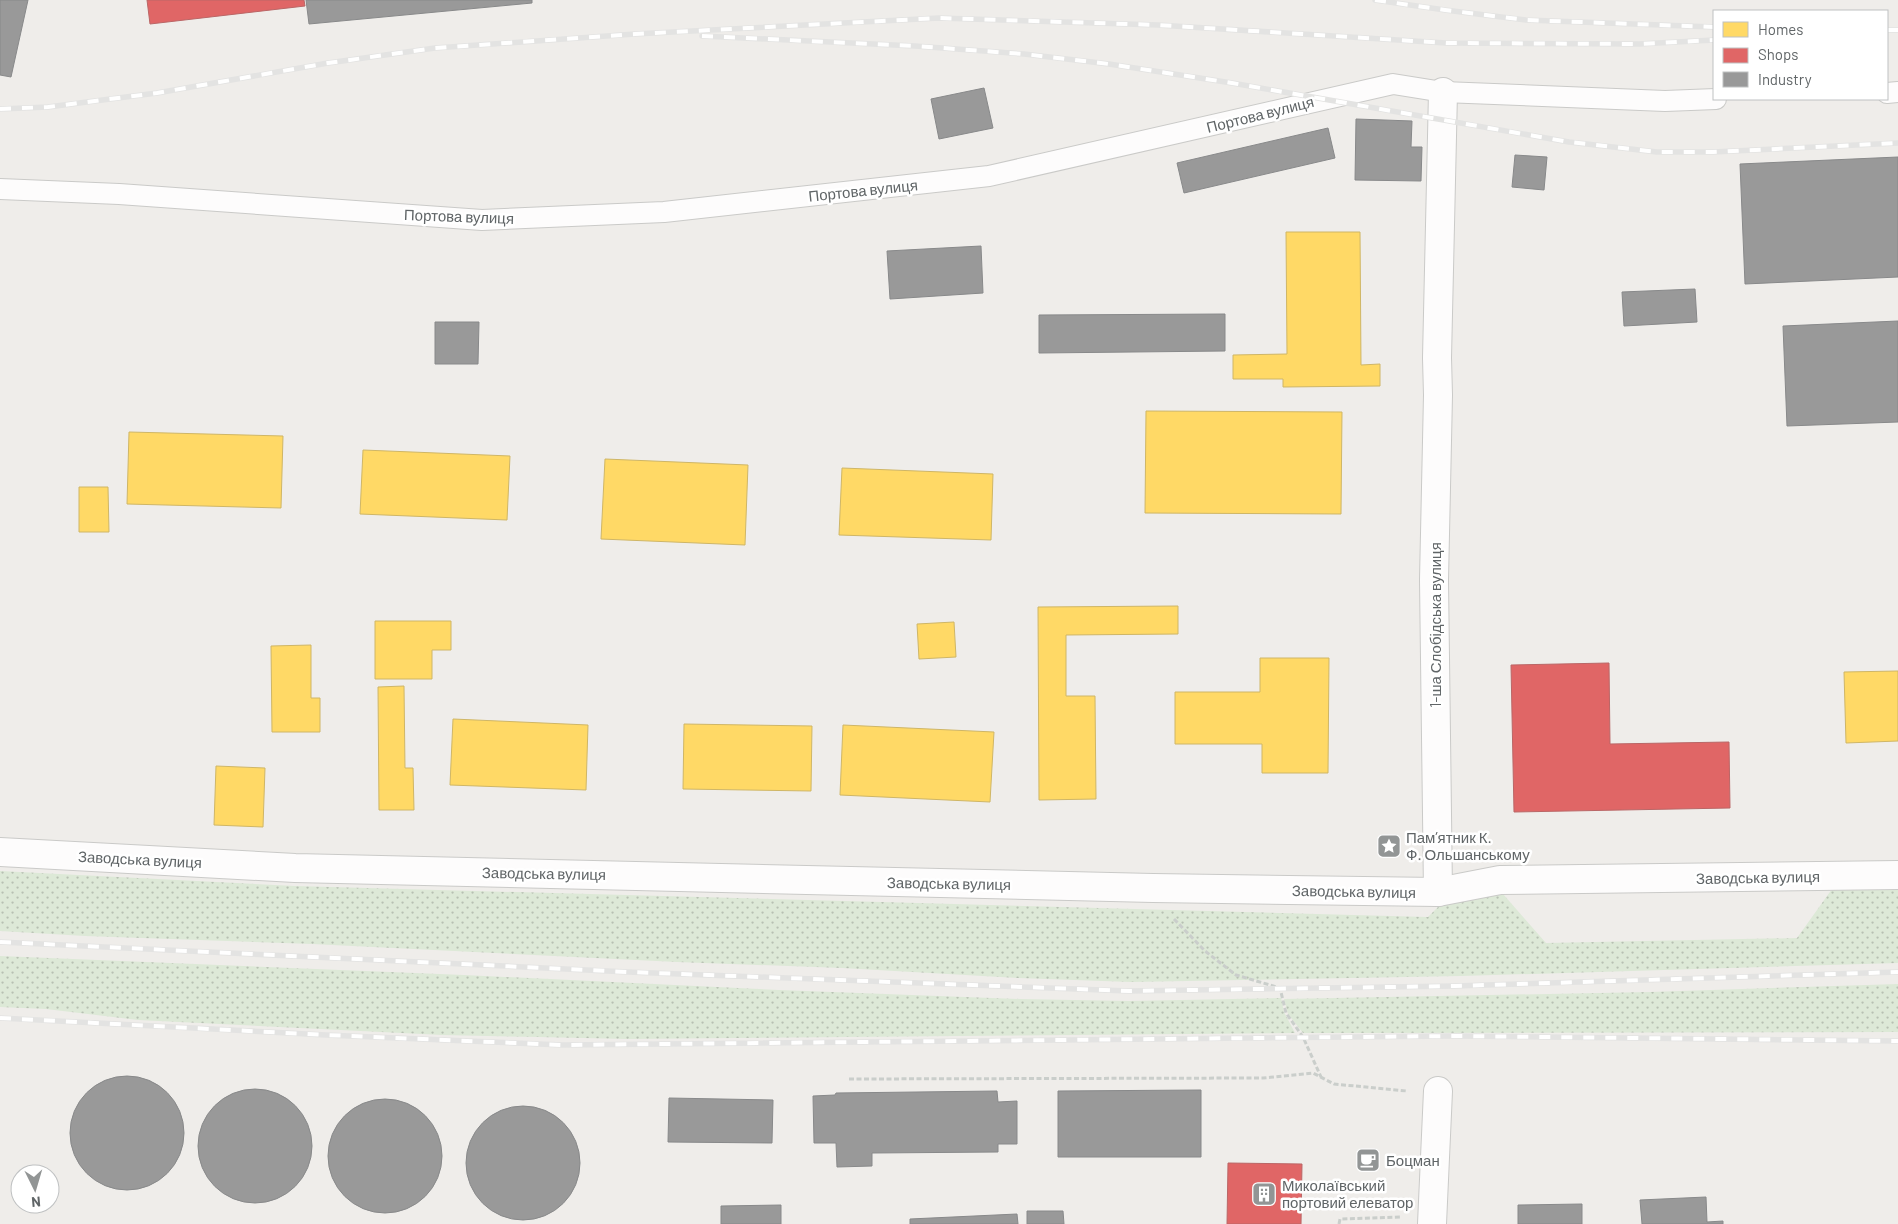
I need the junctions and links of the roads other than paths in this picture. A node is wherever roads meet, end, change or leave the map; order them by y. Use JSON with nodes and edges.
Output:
{"nodes":[{"id":1,"x":1443,"y":92,"type":"junction"},
{"id":2,"x":1713,"y":99,"type":"edge"},
{"id":3,"x":0,"y":189,"type":"edge"},
{"id":4,"x":0,"y":852,"type":"edge"},
{"id":5,"x":1898,"y":875,"type":"edge"},
{"id":6,"x":1438,"y":892,"type":"junction"},
{"id":7,"x":1427,"y":1091,"type":"road end"},
{"id":8,"x":1421,"y":1220,"type":"edge"}],
"edges":[{"from":1,"to":2,"type":"lane","name":"Портова вулиця"},
{"from":1,"to":3,"type":"lane","name":"Портова вулиця"},
{"from":1,"to":6,"type":"street","name":"1-ша Слобідська вулиця"},
{"from":4,"to":6,"type":"street","name":"Заводська вулиця"},
{"from":5,"to":6,"type":"street","name":"Заводська вулиця"},
{"from":7,"to":8,"type":"street"}]}
